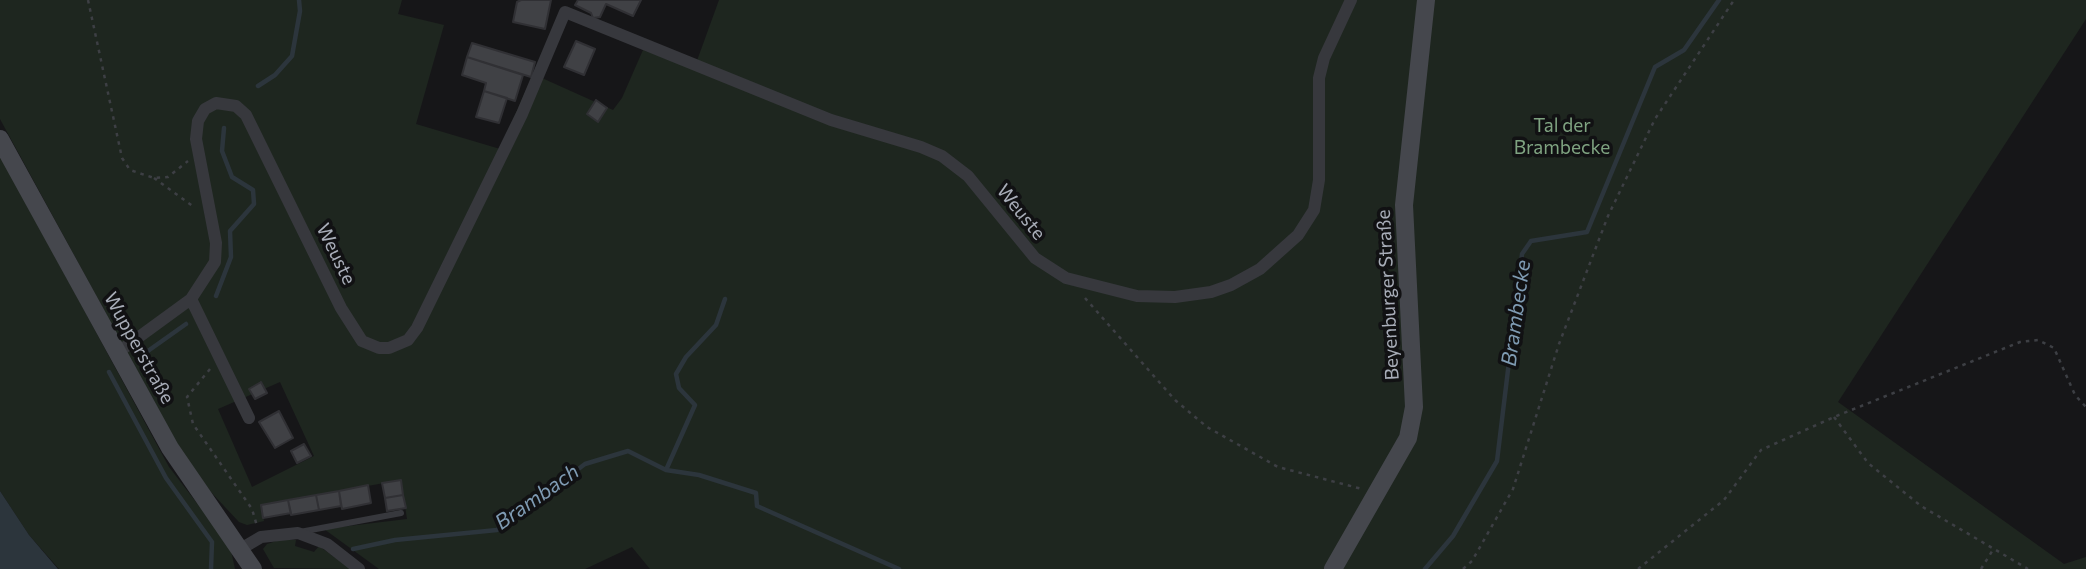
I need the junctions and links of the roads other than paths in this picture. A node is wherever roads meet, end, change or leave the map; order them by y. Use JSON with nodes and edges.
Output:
{"nodes":[{"id":1,"x":1351,"y":0,"type":"edge"},
{"id":2,"x":1426,"y":0,"type":"edge"},
{"id":3,"x":567,"y":6,"type":"edge"},
{"id":4,"x":0,"y":139,"type":"edge"},
{"id":5,"x":191,"y":299,"type":"junction"},
{"id":6,"x":117,"y":354,"type":"junction"},
{"id":7,"x":249,"y":418,"type":"dead end"},
{"id":8,"x":401,"y":513,"type":"dead end"},
{"id":9,"x":298,"y":533,"type":"junction"},
{"id":10,"x":239,"y":550,"type":"junction"},
{"id":11,"x":253,"y":569,"type":"edge"},
{"id":12,"x":359,"y":569,"type":"edge"},
{"id":13,"x":1333,"y":569,"type":"edge"}],
"edges":[{"from":1,"to":3,"type":"street","name":"Weuste"},
{"from":2,"to":13,"type":"main road","name":"Beyenburger Straße"},
{"from":3,"to":5,"type":"street","name":"Weuste"},
{"from":4,"to":6,"type":"main road","name":"Wupperstraße"},
{"from":5,"to":6,"type":"street","name":"Weuste"},
{"from":5,"to":7,"type":"street"},
{"from":6,"to":10,"type":"main road","name":"Wupperstraße"},
{"from":8,"to":9,"type":"lane"},
{"from":9,"to":10,"type":"street"},
{"from":9,"to":12,"type":"street"},
{"from":10,"to":11,"type":"main road","name":"Wupperstraße"}]}
